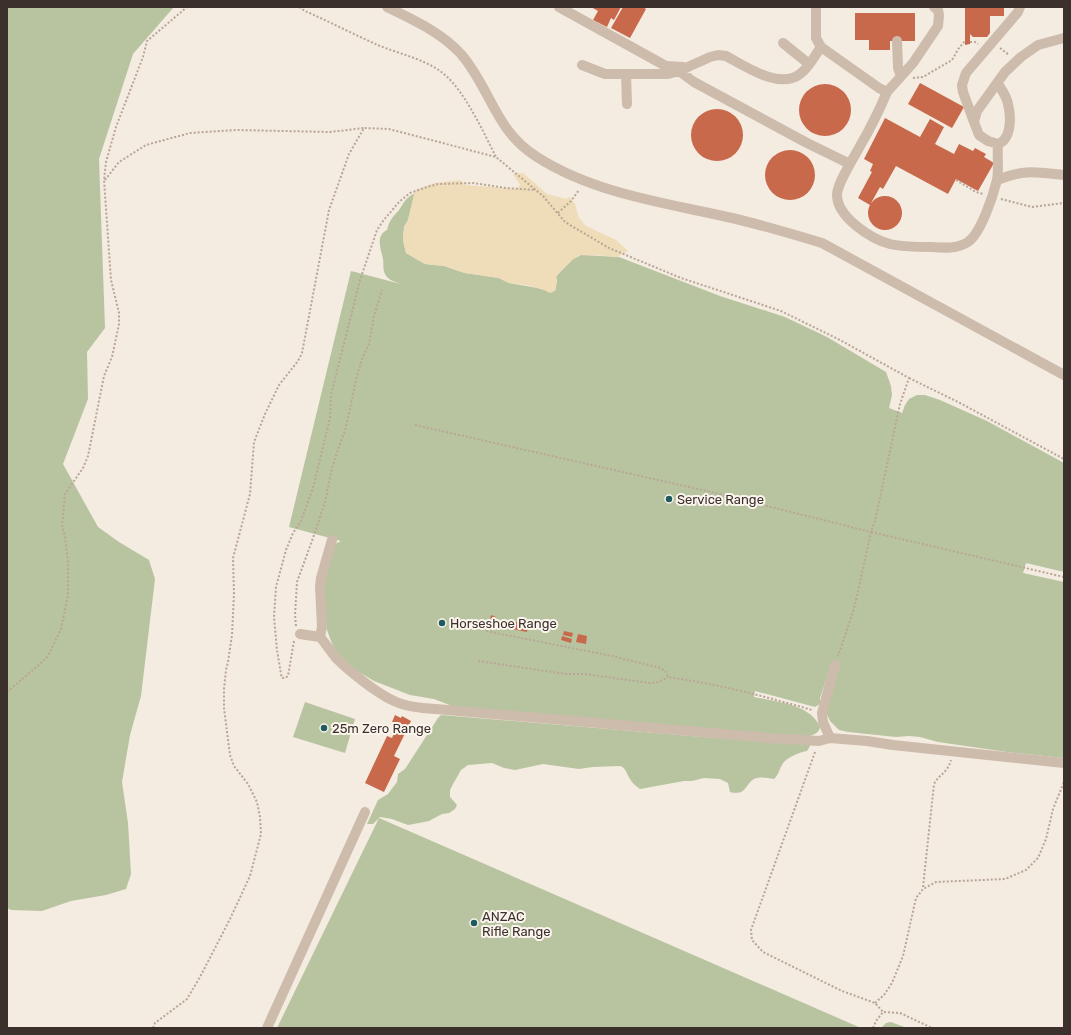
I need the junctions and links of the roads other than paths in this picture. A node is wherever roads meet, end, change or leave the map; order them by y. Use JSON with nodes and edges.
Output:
{"nodes":[{"id":1,"x":387,"y":7,"type":"edge"},
{"id":2,"x":559,"y":7,"type":"edge"},
{"id":3,"x":816,"y":7,"type":"edge"},
{"id":4,"x":934,"y":7,"type":"edge"},
{"id":5,"x":1020,"y":7,"type":"edge"},
{"id":6,"x":1064,"y":38,"type":"edge"},
{"id":7,"x":897,"y":41,"type":"dead end"},
{"id":8,"x":783,"y":43,"type":"dead end"},
{"id":9,"x":821,"y":47,"type":"junction"},
{"id":10,"x":809,"y":64,"type":"junction"},
{"id":11,"x":582,"y":65,"type":"dead end"},
{"id":12,"x":689,"y":66,"type":"junction"},
{"id":13,"x":679,"y":71,"type":"junction"},
{"id":14,"x":626,"y":74,"type":"junction"},
{"id":15,"x":901,"y":76,"type":"junction"},
{"id":16,"x":998,"y":84,"type":"junction"},
{"id":17,"x":887,"y":92,"type":"junction"},
{"id":18,"x":626,"y":104,"type":"dead end"},
{"id":19,"x":974,"y":122,"type":"junction"},
{"id":20,"x":998,"y":144,"type":"junction"},
{"id":21,"x":850,"y":164,"type":"junction"},
{"id":22,"x":1064,"y":175,"type":"edge"},
{"id":23,"x":997,"y":180,"type":"junction"},
{"id":24,"x":1064,"y":375,"type":"edge"},
{"id":25,"x":332,"y":540,"type":"dead end"},
{"id":26,"x":300,"y":634,"type":"road end"},
{"id":27,"x":320,"y":637,"type":"junction"},
{"id":28,"x":835,"y":665,"type":"road end"},
{"id":29,"x":830,"y":738,"type":"junction"},
{"id":30,"x":1064,"y":763,"type":"edge"},
{"id":31,"x":364,"y":812,"type":"dead end"},
{"id":32,"x":267,"y":1028,"type":"edge"}],
"edges":[{"from":1,"to":24,"type":"lane"},
{"from":2,"to":12,"type":"lane"},
{"from":3,"to":9,"type":"lane"},
{"from":4,"to":15,"type":"lane"},
{"from":5,"to":19,"type":"lane"},
{"from":6,"to":16,"type":"lane"},
{"from":7,"to":15,"type":"lane"},
{"from":8,"to":10,"type":"lane"},
{"from":9,"to":10,"type":"lane"},
{"from":9,"to":17,"type":"lane"},
{"from":10,"to":12,"type":"lane"},
{"from":11,"to":14,"type":"lane"},
{"from":12,"to":13,"type":"lane"},
{"from":13,"to":14,"type":"lane"},
{"from":13,"to":21,"type":"lane"},
{"from":14,"to":18,"type":"lane"},
{"from":15,"to":17,"type":"lane"},
{"from":16,"to":19,"type":"lane"},
{"from":16,"to":20,"type":"lane"},
{"from":17,"to":21,"type":"lane"},
{"from":19,"to":20,"type":"lane"},
{"from":20,"to":23,"type":"lane"},
{"from":21,"to":23,"type":"lane"},
{"from":22,"to":23,"type":"lane"},
{"from":25,"to":27,"type":"lane"},
{"from":26,"to":27,"type":"lane"},
{"from":27,"to":29,"type":"lane"},
{"from":28,"to":29,"type":"lane"},
{"from":29,"to":30,"type":"lane"},
{"from":31,"to":32,"type":"lane"}]}
